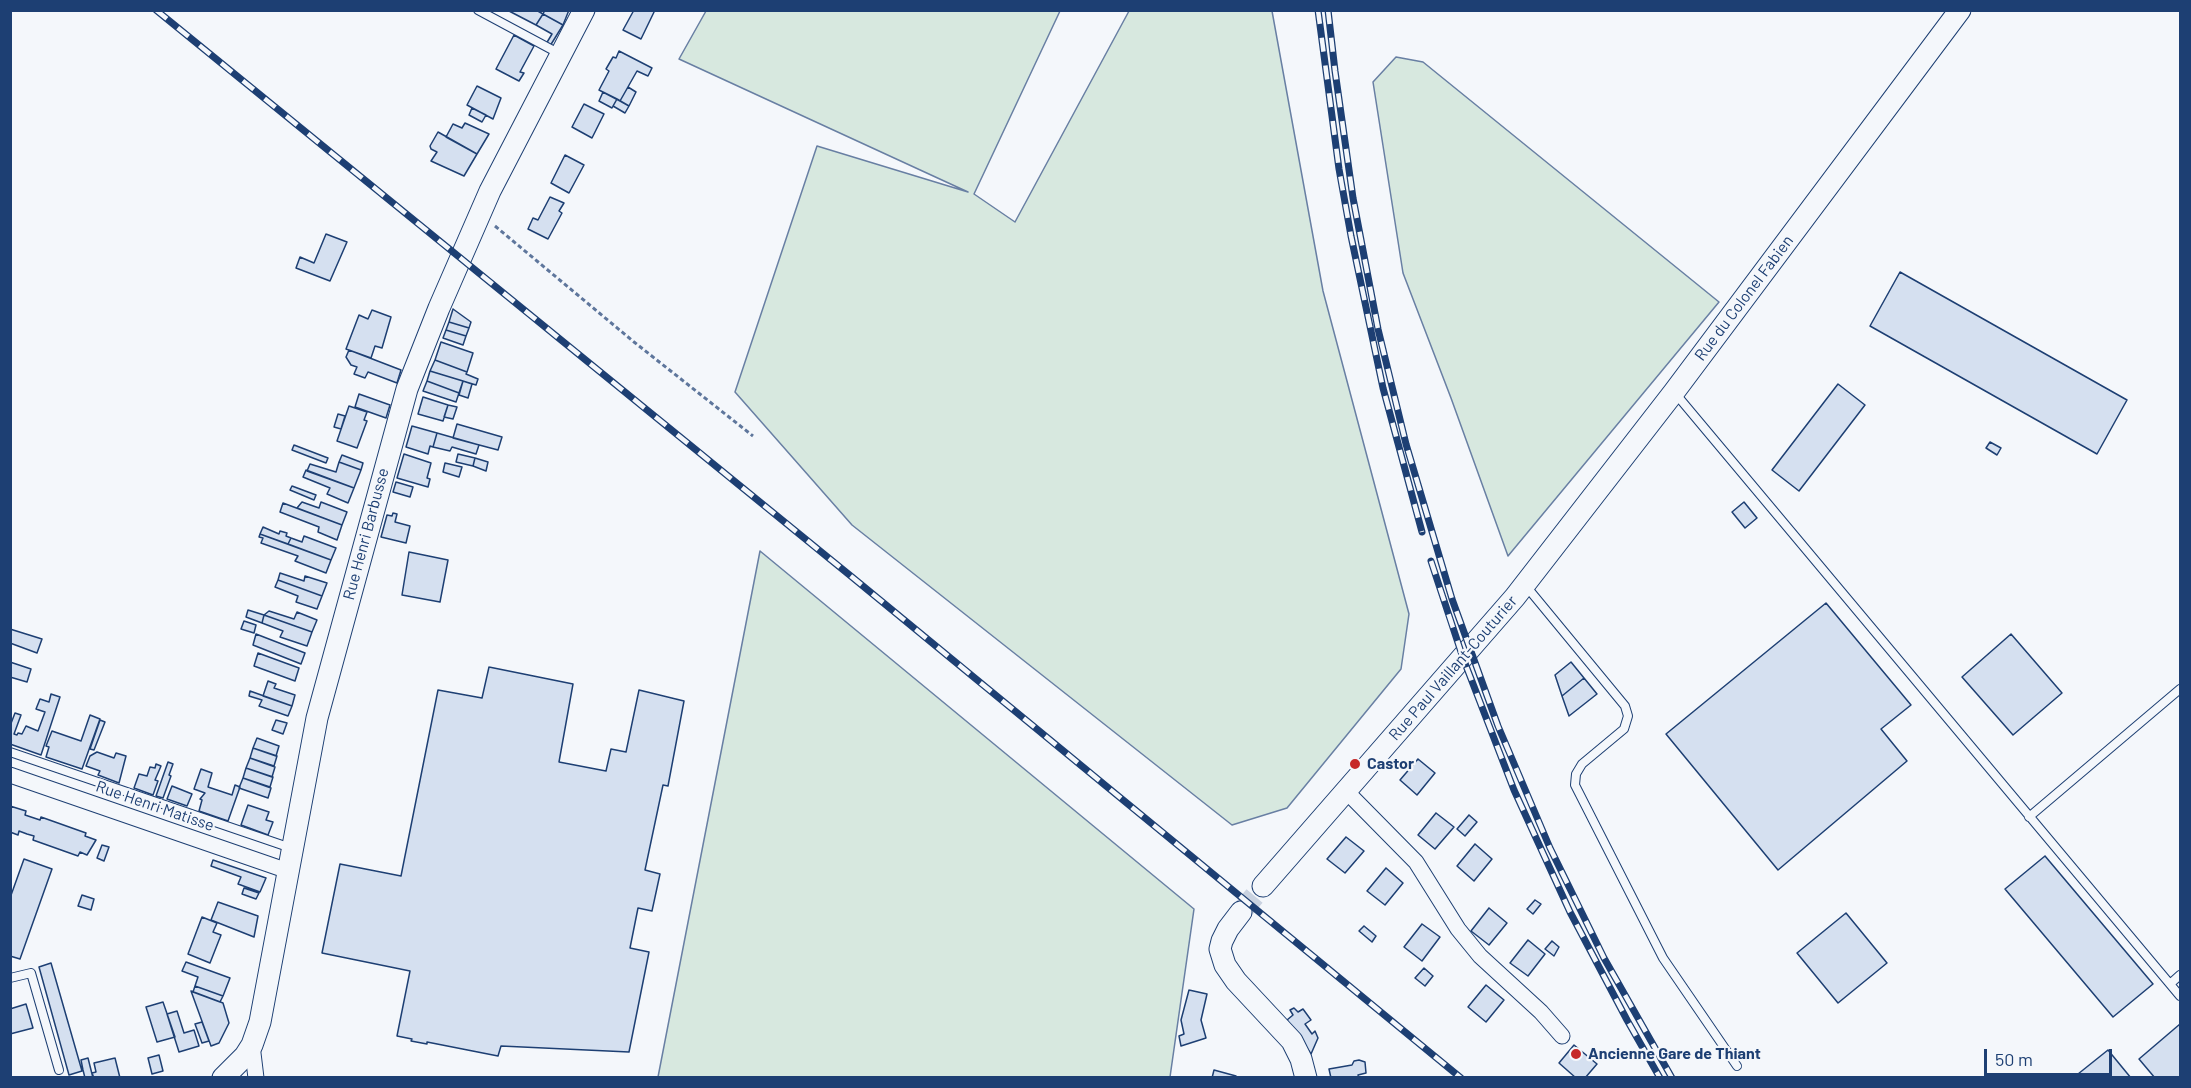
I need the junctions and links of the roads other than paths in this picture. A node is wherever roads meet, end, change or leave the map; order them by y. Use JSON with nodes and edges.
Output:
{"nodes":[{"id":1,"x":478,"y":10,"type":"edge"},
{"id":2,"x":584,"y":10,"type":"edge"},
{"id":3,"x":1960,"y":10,"type":"edge"},
{"id":4,"x":561,"y":54,"type":"junction"},
{"id":5,"x":1674,"y":392,"type":"junction"},
{"id":6,"x":1525,"y":585,"type":"junction"},
{"id":7,"x":2181,"y":689,"type":"edge"},
{"id":8,"x":10,"y":752,"type":"edge"},
{"id":9,"x":10,"y":775,"type":"edge"},
{"id":10,"x":1345,"y":790,"type":"junction"},
{"id":11,"x":2029,"y":817,"type":"junction"},
{"id":12,"x":292,"y":849,"type":"junction"},
{"id":13,"x":288,"y":871,"type":"junction"},
{"id":14,"x":1263,"y":886,"type":"tunnel mouth"},
{"id":15,"x":1240,"y":912,"type":"tunnel mouth"},
{"id":16,"x":2181,"y":975,"type":"edge"},
{"id":17,"x":10,"y":978,"type":"edge"},
{"id":18,"x":2170,"y":984,"type":"junction"},
{"id":19,"x":2181,"y":996,"type":"edge"},
{"id":20,"x":1562,"y":1036,"type":"dead end"},
{"id":21,"x":252,"y":1045,"type":"junction"},
{"id":22,"x":1737,"y":1066,"type":"dead end"},
{"id":23,"x":59,"y":1070,"type":"dead end"},
{"id":24,"x":223,"y":1077,"type":"edge"},
{"id":25,"x":256,"y":1077,"type":"edge"},
{"id":26,"x":1306,"y":1077,"type":"edge"}],
"edges":[{"from":1,"to":4,"type":"lane"},
{"from":2,"to":4,"type":"street","name":"Rue Henri Barbusse"},
{"from":3,"to":5,"type":"street","name":"Rue du Colonel Fabien"},
{"from":4,"to":12,"type":"street","name":"Rue Henri Barbusse"},
{"from":5,"to":6,"type":"street","name":"Rue du Colonel Fabien"},
{"from":5,"to":11,"type":"lane"},
{"from":6,"to":10,"type":"street","name":"Rue Paul Vaillant-Couturier"},
{"from":6,"to":22,"type":"lane"},
{"from":7,"to":11,"type":"lane"},
{"from":8,"to":12,"type":"lane"},
{"from":9,"to":13,"type":"street","name":"Rue Henri Matisse"},
{"from":10,"to":14,"type":"street","name":"Rue Paul Vaillant-Couturier"},
{"from":10,"to":20,"type":"street"},
{"from":11,"to":18,"type":"lane"},
{"from":12,"to":13,"type":"street","name":"Rue Henri Barbusse"},
{"from":13,"to":21,"type":"street","name":"Rue Henri Barbusse"},
{"from":15,"to":26,"type":"street"},
{"from":16,"to":18,"type":"lane"},
{"from":17,"to":23,"type":"lane"},
{"from":18,"to":19,"type":"lane"},
{"from":21,"to":24,"type":"street","name":"Rue Henri Barbusse"},
{"from":21,"to":25,"type":"street"}]}
